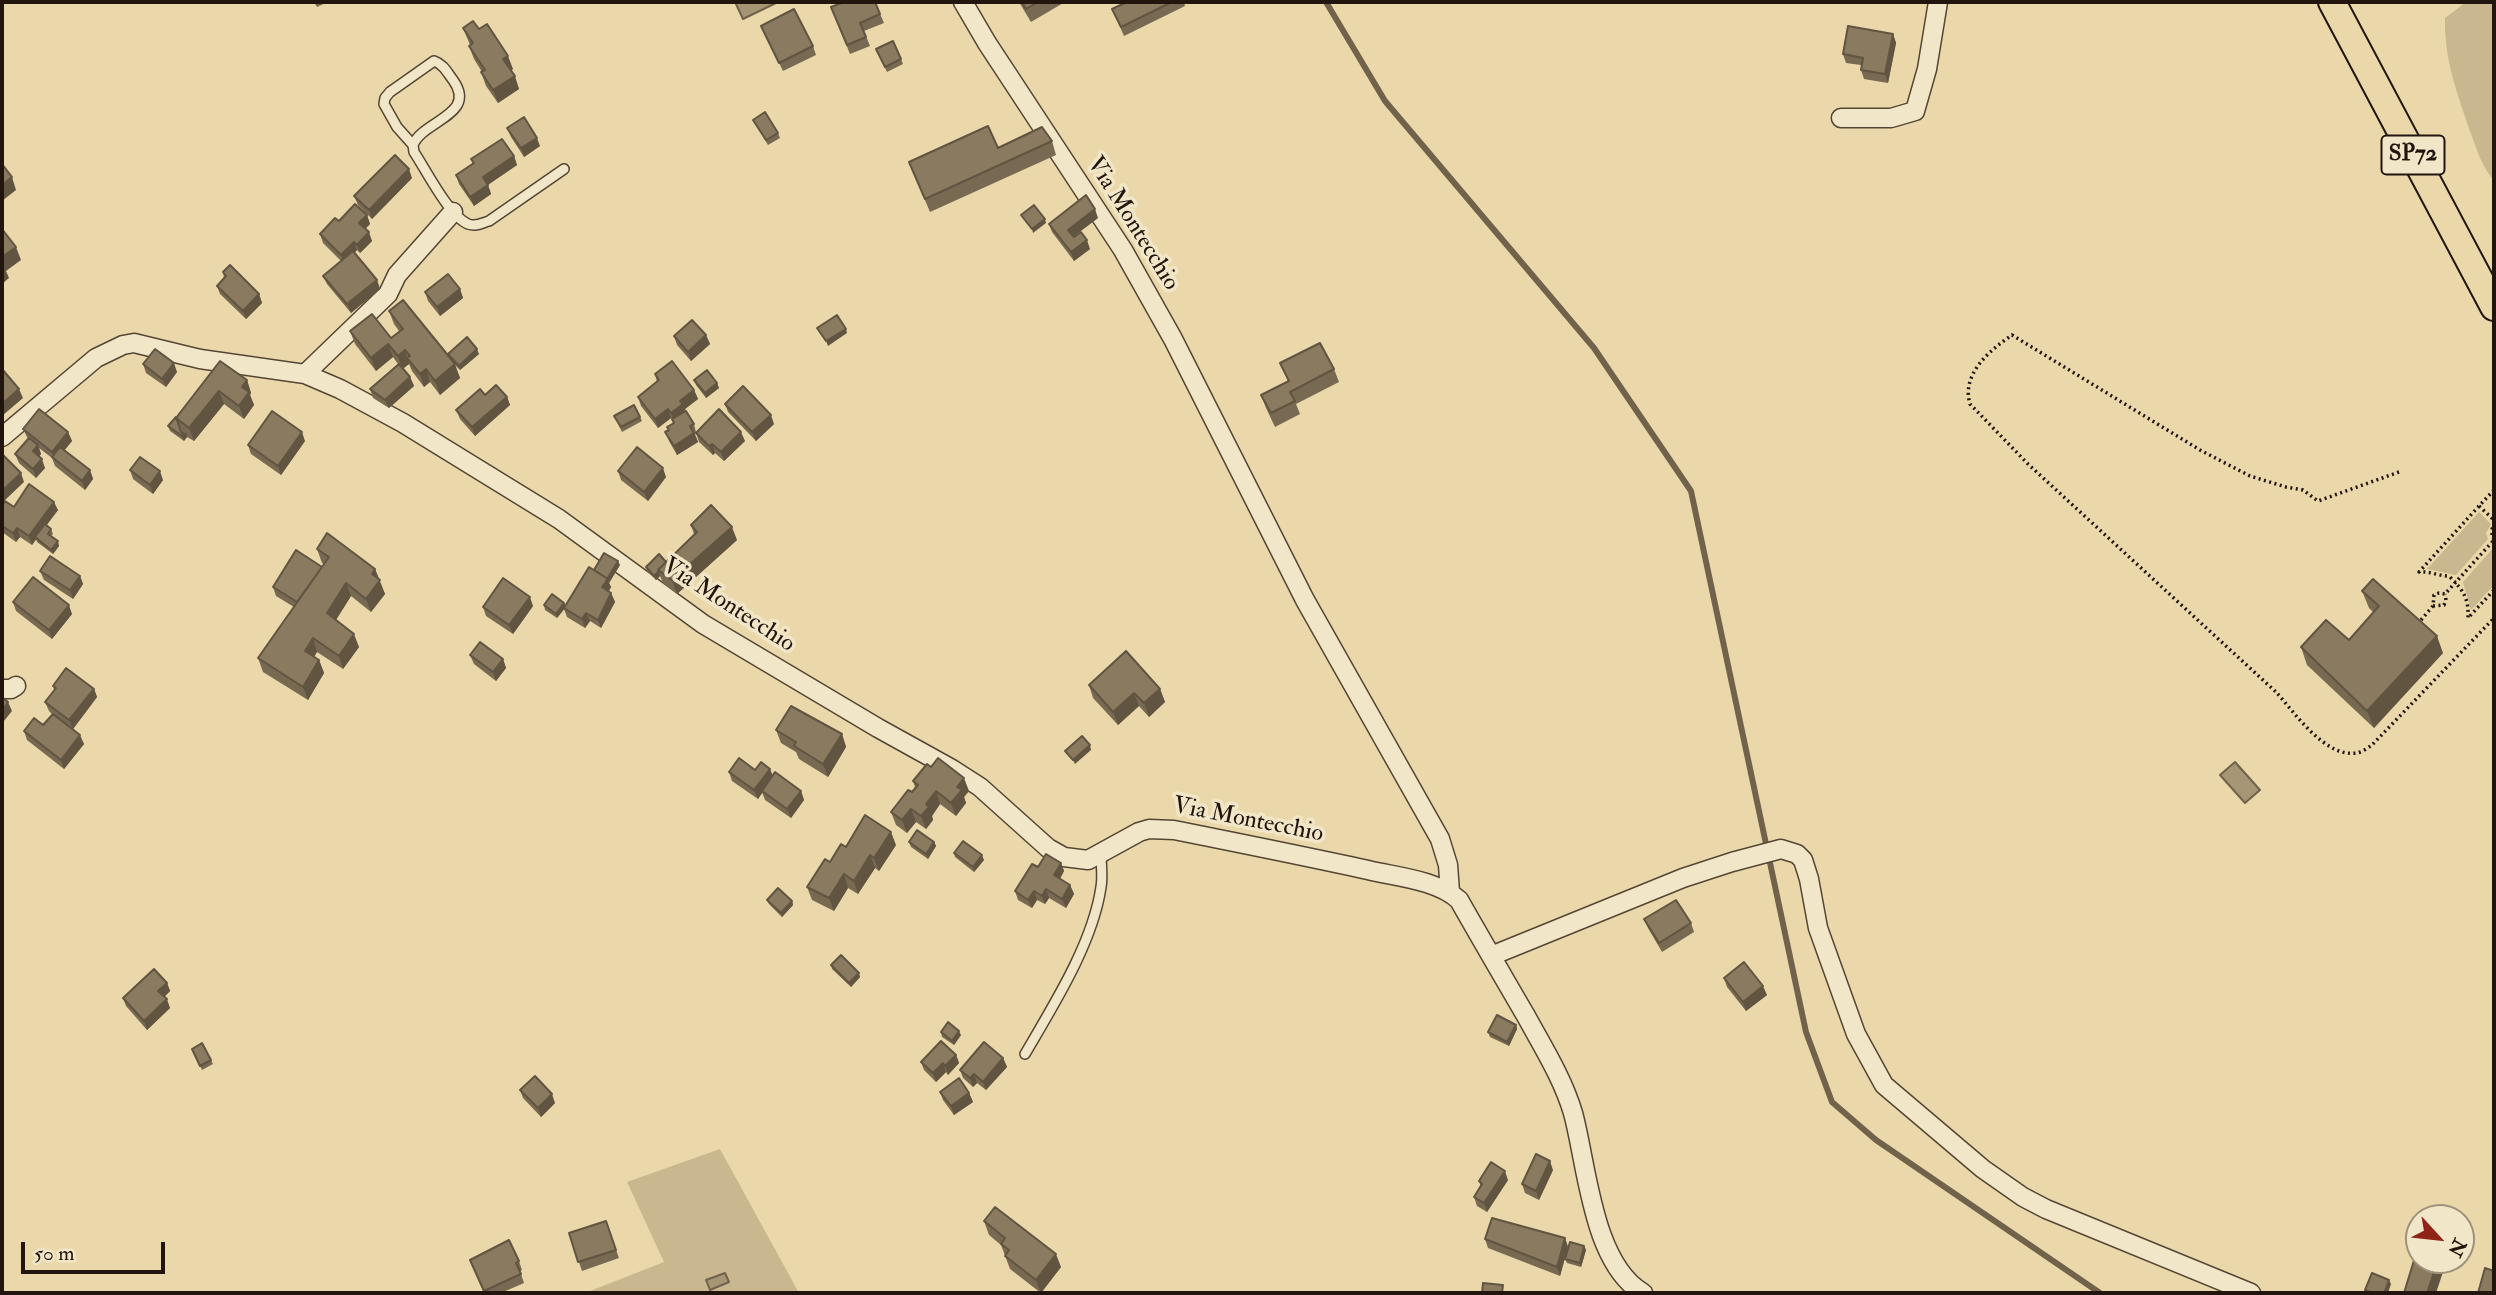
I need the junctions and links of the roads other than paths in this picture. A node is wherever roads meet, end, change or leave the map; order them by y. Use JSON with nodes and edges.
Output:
{"nodes":[{"id":1,"x":963,"y":2,"type":"edge"},
{"id":2,"x":1938,"y":2,"type":"edge"},
{"id":3,"x":2332,"y":2,"type":"edge"},
{"id":4,"x":1841,"y":118,"type":"dead end"},
{"id":5,"x":413,"y":145,"type":"junction"},
{"id":6,"x":564,"y":169,"type":"dead end"},
{"id":7,"x":453,"y":212,"type":"junction"},
{"id":8,"x":2494,"y":307,"type":"edge"},
{"id":9,"x":305,"y":374,"type":"junction"},
{"id":10,"x":2,"y":437,"type":"edge"},
{"id":11,"x":1101,"y":855,"type":"junction"},
{"id":12,"x":1450,"y":892,"type":"junction"},
{"id":13,"x":1491,"y":956,"type":"junction"},
{"id":14,"x":1025,"y":1054,"type":"dead end"},
{"id":15,"x":1643,"y":1293,"type":"edge"},
{"id":16,"x":2251,"y":1293,"type":"edge"}],
"edges":[{"from":1,"to":12,"type":"street","name":"Via Montecchio"},
{"from":2,"to":4,"type":"street"},
{"from":3,"to":8,"type":"main road","number":"SP72"},
{"from":5,"to":5,"type":"lane"},
{"from":5,"to":7,"type":"lane"},
{"from":6,"to":7,"type":"lane"},
{"from":7,"to":9,"type":"street"},
{"from":9,"to":10,"type":"street","name":"Via Montecchio"},
{"from":9,"to":11,"type":"street","name":"Via Montecchio"},
{"from":11,"to":12,"type":"street","name":"Via Montecchio"},
{"from":11,"to":14,"type":"lane"},
{"from":12,"to":13,"type":"street","name":"Via Montecchio"},
{"from":13,"to":15,"type":"street","name":"Via Montecchio"},
{"from":13,"to":16,"type":"street"}]}
